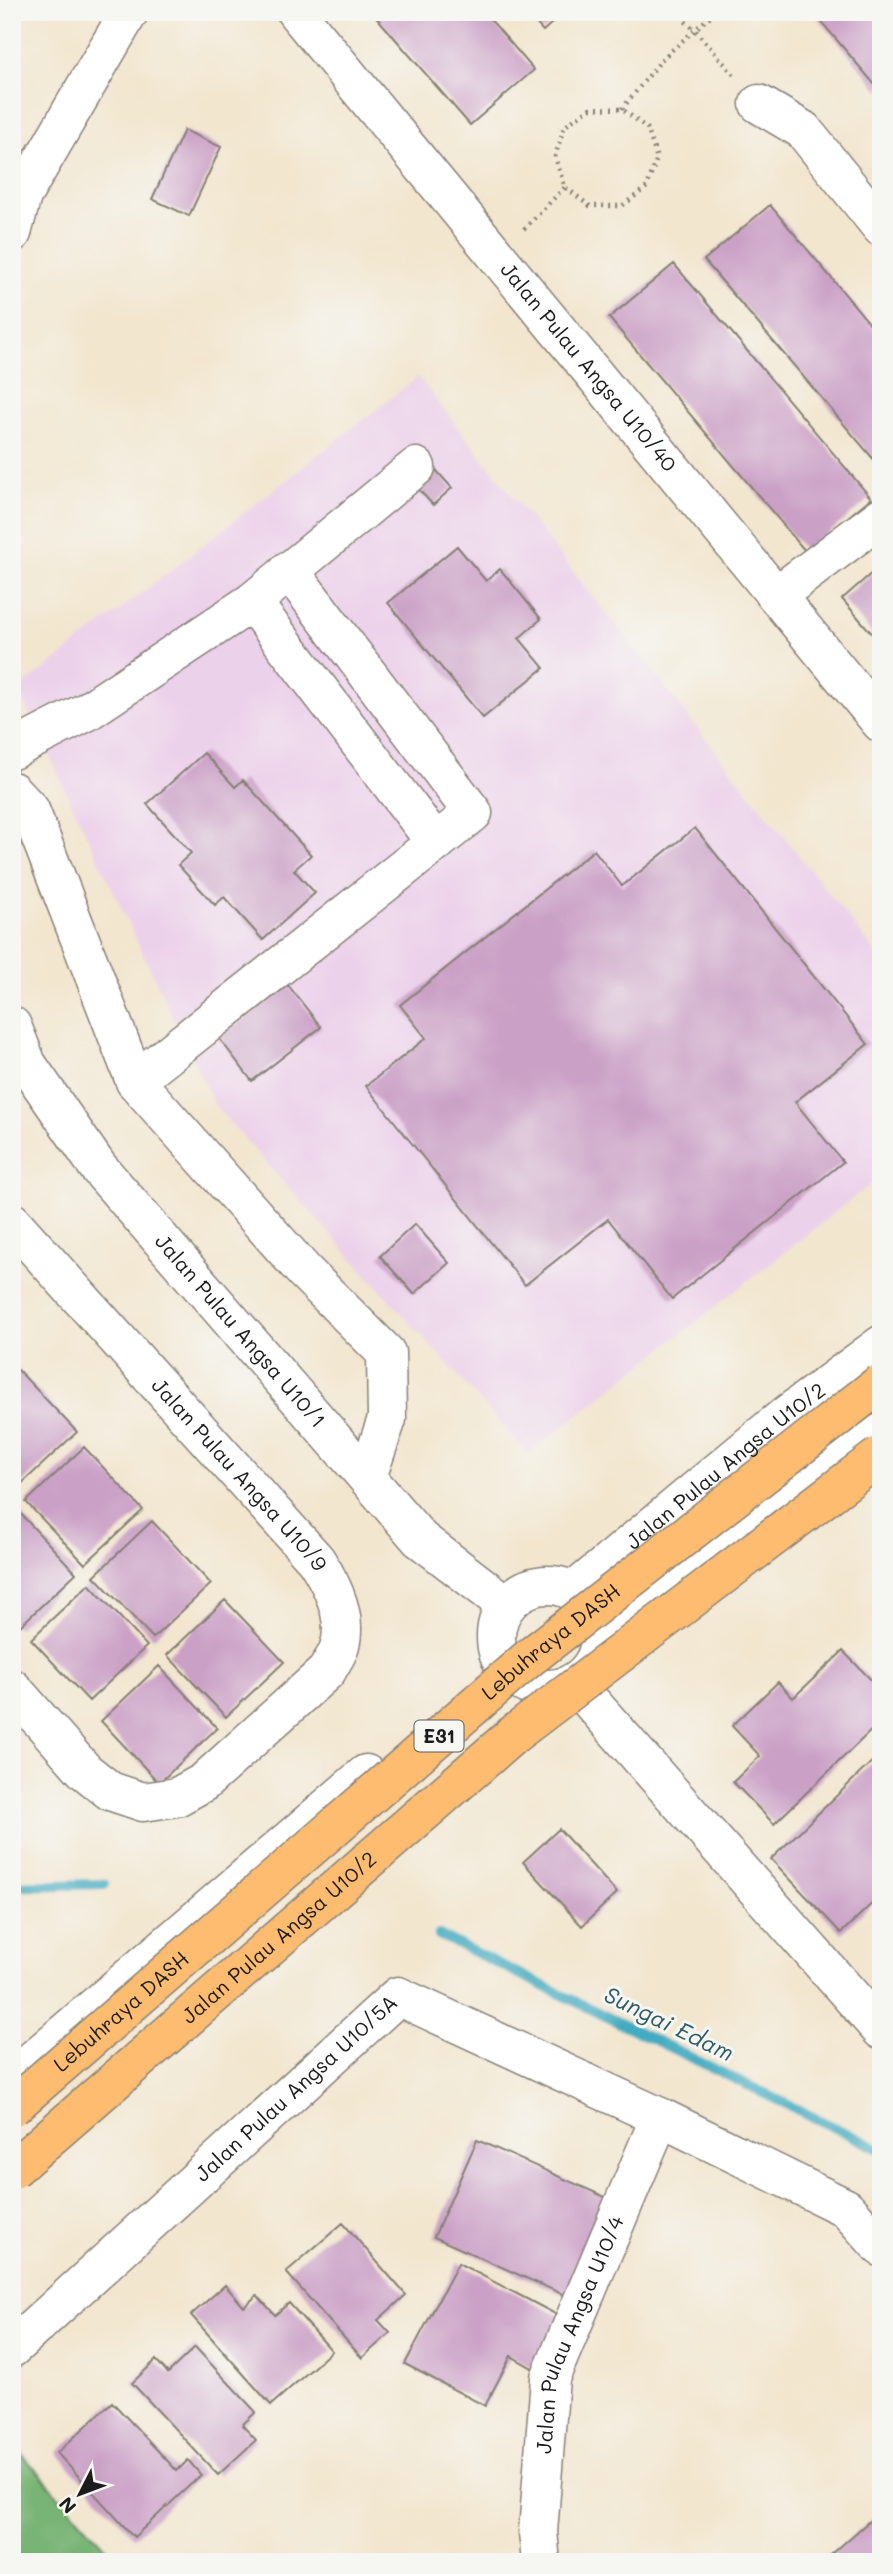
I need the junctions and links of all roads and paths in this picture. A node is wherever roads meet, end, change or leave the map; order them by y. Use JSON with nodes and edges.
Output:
{"nodes":[{"id":1,"x":296,"y":12,"type":"edge"},
{"id":2,"x":675,"y":12,"type":"edge"},
{"id":3,"x":715,"y":12,"type":"edge"},
{"id":4,"x":131,"y":13,"type":"edge"},
{"id":5,"x":695,"y":30,"type":"junction"},
{"id":6,"x":759,"y":104,"type":"joint"},
{"id":7,"x":622,"y":109,"type":"junction"},
{"id":8,"x":565,"y":187,"type":"junction"},
{"id":9,"x":881,"y":227,"type":"edge"},
{"id":10,"x":12,"y":233,"type":"edge"},
{"id":11,"x":498,"y":257,"type":"junction"},
{"id":12,"x":416,"y":467,"type":"dead end"},
{"id":13,"x":881,"y":517,"type":"edge"},
{"id":14,"x":289,"y":570,"type":"junction"},
{"id":15,"x":777,"y":596,"type":"junction"},
{"id":16,"x":252,"y":601,"type":"junction"},
{"id":17,"x":881,"y":723,"type":"edge"},
{"id":18,"x":12,"y":750,"type":"edge"},
{"id":19,"x":12,"y":791,"type":"edge"},
{"id":20,"x":436,"y":843,"type":"junction"},
{"id":21,"x":12,"y":1026,"type":"edge"},
{"id":22,"x":135,"y":1081,"type":"junction"},
{"id":23,"x":12,"y":1223,"type":"edge"},
{"id":24,"x":881,"y":1345,"type":"edge"},
{"id":25,"x":881,"y":1383,"type":"edge"},
{"id":26,"x":881,"y":1433,"type":"edge"},
{"id":27,"x":881,"y":1455,"type":"edge"},
{"id":28,"x":367,"y":1477,"type":"junction"},
{"id":29,"x":573,"y":1592,"type":"junction"},
{"id":30,"x":505,"y":1604,"type":"junction"},
{"id":31,"x":600,"y":1640,"type":"junction"},
{"id":32,"x":499,"y":1660,"type":"junction"},
{"id":33,"x":12,"y":1688,"type":"edge"},
{"id":34,"x":561,"y":1688,"type":"junction"},
{"id":35,"x":881,"y":2030,"type":"edge"},
{"id":36,"x":12,"y":2078,"type":"edge"},
{"id":37,"x":12,"y":2107,"type":"edge"},
{"id":38,"x":660,"y":2117,"type":"junction"},
{"id":39,"x":12,"y":2170,"type":"edge"},
{"id":40,"x":12,"y":2184,"type":"edge"},
{"id":41,"x":881,"y":2246,"type":"edge"},
{"id":42,"x":12,"y":2348,"type":"edge"},
{"id":43,"x":541,"y":2562,"type":"edge"}],
"edges":[{"from":1,"to":11,"type":"street","name":"Jalan Pulau Angsa U10/40"},
{"from":2,"to":5,"type":"path"},
{"from":3,"to":5,"type":"path"},
{"from":4,"to":10,"type":"street"},
{"from":5,"to":6,"type":"path"},
{"from":5,"to":7,"type":"path"},
{"from":6,"to":9,"type":"street"},
{"from":7,"to":8,"type":"path"},
{"from":7,"to":8,"type":"path"},
{"from":8,"to":11,"type":"path"},
{"from":11,"to":15,"type":"street","name":"Jalan Pulau Angsa U10/40"},
{"from":12,"to":14,"type":"street"},
{"from":13,"to":15,"type":"street"},
{"from":14,"to":16,"type":"street"},
{"from":14,"to":20,"type":"street"},
{"from":15,"to":17,"type":"street","name":"Jalan Pulau Angsa U10/40"},
{"from":16,"to":18,"type":"street"},
{"from":16,"to":20,"type":"street"},
{"from":19,"to":22,"type":"street"},
{"from":20,"to":22,"type":"street"},
{"from":21,"to":28,"type":"street","name":"Jalan Pulau Angsa U10/1"},
{"from":22,"to":28,"type":"street"},
{"from":23,"to":33,"type":"street","name":"Jalan Pulau Angsa U10/9"},
{"from":24,"to":29,"type":"street","name":"Jalan Pulau Angsa U10/2"},
{"from":25,"to":37,"type":"highway","name":"Lebuhraya DASH","number":"E31","bridge":true},
{"from":26,"to":31,"type":"street"},
{"from":27,"to":39,"type":"highway","number":"E31","bridge":true},
{"from":28,"to":30,"type":"street","name":"Jalan Pulau Angsa U10/1"},
{"from":29,"to":30,"type":"street"},
{"from":29,"to":31,"type":"street"},
{"from":30,"to":32,"type":"street"},
{"from":31,"to":34,"type":"street"},
{"from":32,"to":34,"type":"street"},
{"from":32,"to":36,"type":"street"},
{"from":34,"to":35,"type":"street"},
{"from":34,"to":40,"type":"street","name":"Jalan Pulau Angsa U10/2"},
{"from":38,"to":41,"type":"street"},
{"from":38,"to":42,"type":"street","name":"Jalan Pulau Angsa U10/5A"},
{"from":38,"to":43,"type":"street","name":"Jalan Pulau Angsa U10/4"}]}
